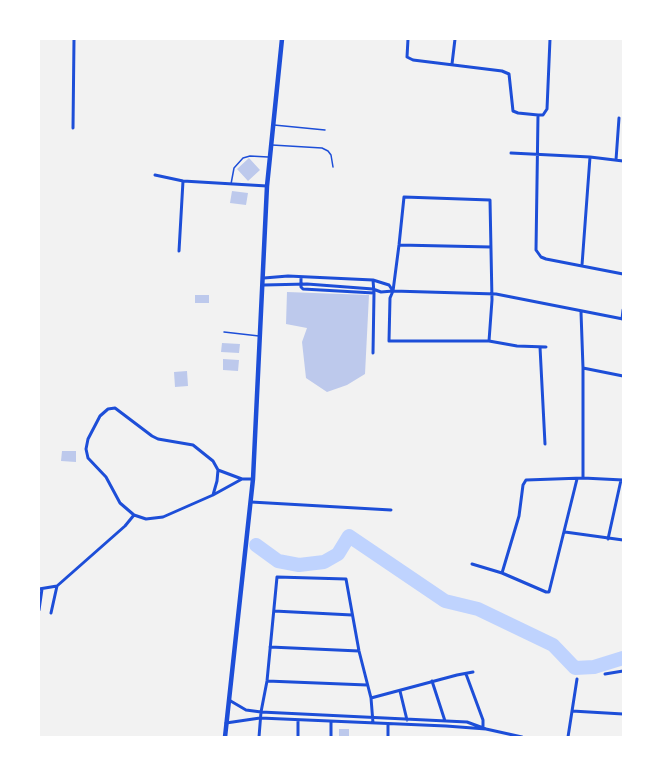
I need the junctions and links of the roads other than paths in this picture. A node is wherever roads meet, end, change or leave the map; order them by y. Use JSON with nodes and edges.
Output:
{"nodes":[{"id":1,"x":74,"y":39,"type":"edge"},
{"id":2,"x":282,"y":39,"type":"edge"},
{"id":3,"x":408,"y":39,"type":"edge"},
{"id":4,"x":455,"y":39,"type":"edge"},
{"id":5,"x":550,"y":39,"type":"edge"},
{"id":6,"x":452,"y":64,"type":"junction"},
{"id":7,"x":538,"y":115,"type":"junction"},
{"id":8,"x":620,"y":118,"type":"dead end"},
{"id":9,"x":274,"y":125,"type":"junction"},
{"id":10,"x":73,"y":128,"type":"dead end"},
{"id":11,"x":325,"y":130,"type":"dead end"},
{"id":12,"x":272,"y":145,"type":"junction"},
{"id":13,"x":512,"y":153,"type":"dead end"},
{"id":14,"x":538,"y":155,"type":"junction"},
{"id":15,"x":271,"y":157,"type":"junction"},
{"id":16,"x":590,"y":157,"type":"junction"},
{"id":17,"x":616,"y":160,"type":"junction"},
{"id":18,"x":623,"y":161,"type":"edge"},
{"id":19,"x":333,"y":167,"type":"dead end"},
{"id":20,"x":155,"y":175,"type":"dead end"},
{"id":21,"x":183,"y":181,"type":"junction"},
{"id":22,"x":232,"y":184,"type":"junction"},
{"id":23,"x":267,"y":186,"type":"junction"},
{"id":24,"x":399,"y":245,"type":"junction"},
{"id":25,"x":491,"y":247,"type":"junction"},
{"id":26,"x":179,"y":251,"type":"dead end"},
{"id":27,"x":582,"y":265,"type":"junction"},
{"id":28,"x":623,"y":274,"type":"edge"},
{"id":29,"x":301,"y":277,"type":"junction"},
{"id":30,"x":264,"y":278,"type":"junction"},
{"id":31,"x":373,"y":280,"type":"junction"},
{"id":32,"x":301,"y":284,"type":"junction"},
{"id":33,"x":264,"y":285,"type":"junction"},
{"id":34,"x":373,"y":289,"type":"junction"},
{"id":35,"x":393,"y":291,"type":"junction"},
{"id":36,"x":374,"y":293,"type":"junction"},
{"id":37,"x":492,"y":294,"type":"junction"},
{"id":38,"x":623,"y":310,"type":"edge"},
{"id":39,"x":581,"y":312,"type":"junction"},
{"id":40,"x":622,"y":319,"type":"edge"},
{"id":41,"x":224,"y":332,"type":"dead end"},
{"id":42,"x":261,"y":336,"type":"junction"},
{"id":43,"x":489,"y":342,"type":"junction"},
{"id":44,"x":540,"y":347,"type":"junction"},
{"id":45,"x":546,"y":347,"type":"dead end"},
{"id":46,"x":373,"y":353,"type":"dead end"},
{"id":47,"x":583,"y":368,"type":"junction"},
{"id":48,"x":623,"y":376,"type":"edge"},
{"id":49,"x":545,"y":444,"type":"dead end"},
{"id":50,"x":218,"y":470,"type":"junction"},
{"id":51,"x":583,"y":478,"type":"junction"},
{"id":52,"x":242,"y":479,"type":"junction"},
{"id":53,"x":253,"y":479,"type":"junction"},
{"id":54,"x":577,"y":479,"type":"junction"},
{"id":55,"x":622,"y":480,"type":"edge"},
{"id":56,"x":213,"y":495,"type":"junction"},
{"id":57,"x":251,"y":502,"type":"junction"},
{"id":58,"x":391,"y":510,"type":"dead end"},
{"id":59,"x":134,"y":515,"type":"junction"},
{"id":60,"x":565,"y":532,"type":"junction"},
{"id":61,"x":608,"y":539,"type":"junction"},
{"id":62,"x":623,"y":540,"type":"edge"},
{"id":63,"x":472,"y":564,"type":"dead end"},
{"id":64,"x":502,"y":573,"type":"junction"},
{"id":65,"x":57,"y":586,"type":"junction"},
{"id":66,"x":40,"y":589,"type":"edge"},
{"id":67,"x":39,"y":610,"type":"edge"},
{"id":68,"x":274,"y":611,"type":"junction"},
{"id":69,"x":51,"y":613,"type":"dead end"},
{"id":70,"x":352,"y":615,"type":"junction"},
{"id":71,"x":270,"y":647,"type":"junction"},
{"id":72,"x":359,"y":651,"type":"junction"},
{"id":73,"x":623,"y":671,"type":"edge"},
{"id":74,"x":473,"y":672,"type":"dead end"},
{"id":75,"x":466,"y":674,"type":"junction"},
{"id":76,"x":605,"y":674,"type":"dead end"},
{"id":77,"x":577,"y":679,"type":"dead end"},
{"id":78,"x":267,"y":681,"type":"junction"},
{"id":79,"x":432,"y":681,"type":"junction"},
{"id":80,"x":367,"y":685,"type":"junction"},
{"id":81,"x":400,"y":691,"type":"junction"},
{"id":82,"x":371,"y":698,"type":"junction"},
{"id":83,"x":229,"y":700,"type":"junction"},
{"id":84,"x":572,"y":711,"type":"junction"},
{"id":85,"x":261,"y":712,"type":"junction"},
{"id":86,"x":623,"y":714,"type":"edge"},
{"id":87,"x":260,"y":718,"type":"junction"},
{"id":88,"x":373,"y":719,"type":"junction"},
{"id":89,"x":298,"y":720,"type":"junction"},
{"id":90,"x":407,"y":720,"type":"junction"},
{"id":91,"x":445,"y":721,"type":"junction"},
{"id":92,"x":331,"y":722,"type":"junction"},
{"id":93,"x":226,"y":723,"type":"junction"},
{"id":94,"x":373,"y":723,"type":"junction"},
{"id":95,"x":388,"y":724,"type":"junction"},
{"id":96,"x":408,"y":724,"type":"junction"},
{"id":97,"x":484,"y":728,"type":"junction"},
{"id":98,"x":496,"y":731,"type":"junction"},
{"id":99,"x":225,"y":737,"type":"edge"},
{"id":100,"x":259,"y":737,"type":"edge"},
{"id":101,"x":298,"y":737,"type":"edge"},
{"id":102,"x":331,"y":737,"type":"edge"},
{"id":103,"x":388,"y":737,"type":"edge"},
{"id":104,"x":496,"y":737,"type":"edge"},
{"id":105,"x":522,"y":737,"type":"edge"},
{"id":106,"x":568,"y":737,"type":"edge"}],
"edges":[{"from":1,"to":10,"type":"street"},
{"from":2,"to":9,"type":"main road"},
{"from":3,"to":6,"type":"street"},
{"from":4,"to":6,"type":"street"},
{"from":5,"to":7,"type":"street"},
{"from":6,"to":7,"type":"street"},
{"from":7,"to":14,"type":"street"},
{"from":8,"to":17,"type":"street"},
{"from":9,"to":11,"type":"lane"},
{"from":9,"to":12,"type":"main road"},
{"from":12,"to":15,"type":"main road"},
{"from":12,"to":19,"type":"lane"},
{"from":13,"to":14,"type":"street"},
{"from":14,"to":16,"type":"street"},
{"from":14,"to":27,"type":"street"},
{"from":15,"to":22,"type":"lane"},
{"from":15,"to":23,"type":"main road"},
{"from":16,"to":17,"type":"street"},
{"from":16,"to":27,"type":"street"},
{"from":17,"to":18,"type":"street"},
{"from":20,"to":21,"type":"street"},
{"from":21,"to":22,"type":"street"},
{"from":21,"to":26,"type":"street"},
{"from":22,"to":23,"type":"street"},
{"from":23,"to":30,"type":"main road"},
{"from":24,"to":25,"type":"street"},
{"from":24,"to":25,"type":"street"},
{"from":24,"to":35,"type":"street"},
{"from":25,"to":37,"type":"street"},
{"from":27,"to":28,"type":"street"},
{"from":29,"to":30,"type":"street"},
{"from":29,"to":31,"type":"street"},
{"from":29,"to":32,"type":"street"},
{"from":30,"to":33,"type":"main road"},
{"from":31,"to":34,"type":"street"},
{"from":31,"to":35,"type":"street"},
{"from":32,"to":33,"type":"street"},
{"from":32,"to":34,"type":"street"},
{"from":32,"to":36,"type":"street"},
{"from":33,"to":42,"type":"main road"},
{"from":34,"to":35,"type":"street"},
{"from":34,"to":36,"type":"street"},
{"from":35,"to":37,"type":"street"},
{"from":35,"to":43,"type":"street"},
{"from":36,"to":46,"type":"street"},
{"from":37,"to":39,"type":"street"},
{"from":37,"to":43,"type":"street"},
{"from":38,"to":40,"type":"street"},
{"from":39,"to":40,"type":"street"},
{"from":39,"to":47,"type":"street"},
{"from":41,"to":42,"type":"lane"},
{"from":42,"to":53,"type":"main road"},
{"from":43,"to":44,"type":"street"},
{"from":44,"to":45,"type":"street"},
{"from":44,"to":49,"type":"street"},
{"from":47,"to":48,"type":"street"},
{"from":47,"to":51,"type":"street"},
{"from":50,"to":52,"type":"street"},
{"from":50,"to":56,"type":"street"},
{"from":50,"to":59,"type":"street"},
{"from":51,"to":54,"type":"street"},
{"from":51,"to":55,"type":"street"},
{"from":52,"to":53,"type":"street"},
{"from":52,"to":56,"type":"street"},
{"from":53,"to":57,"type":"main road"},
{"from":54,"to":60,"type":"street"},
{"from":54,"to":64,"type":"street"},
{"from":55,"to":61,"type":"street"},
{"from":56,"to":59,"type":"street"},
{"from":57,"to":58,"type":"street"},
{"from":57,"to":83,"type":"main road"},
{"from":59,"to":65,"type":"street"},
{"from":60,"to":61,"type":"street"},
{"from":60,"to":64,"type":"street"},
{"from":61,"to":62,"type":"street"},
{"from":63,"to":64,"type":"street"},
{"from":65,"to":66,"type":"street"},
{"from":65,"to":69,"type":"street"},
{"from":66,"to":67,"type":"street"},
{"from":68,"to":70,"type":"street"},
{"from":68,"to":70,"type":"street"},
{"from":68,"to":71,"type":"street"},
{"from":70,"to":72,"type":"street"},
{"from":71,"to":72,"type":"street"},
{"from":71,"to":78,"type":"street"},
{"from":72,"to":80,"type":"street"},
{"from":73,"to":76,"type":"street"},
{"from":74,"to":75,"type":"street"},
{"from":75,"to":79,"type":"street"},
{"from":75,"to":97,"type":"street"},
{"from":77,"to":84,"type":"street"},
{"from":78,"to":80,"type":"street"},
{"from":78,"to":85,"type":"street"},
{"from":79,"to":81,"type":"street"},
{"from":79,"to":91,"type":"street"},
{"from":80,"to":82,"type":"street"},
{"from":81,"to":82,"type":"street"},
{"from":81,"to":90,"type":"street"},
{"from":82,"to":88,"type":"street"},
{"from":83,"to":85,"type":"street"},
{"from":83,"to":93,"type":"main road"},
{"from":84,"to":86,"type":"street"},
{"from":84,"to":106,"type":"street"},
{"from":85,"to":87,"type":"street"},
{"from":85,"to":88,"type":"street"},
{"from":87,"to":89,"type":"street"},
{"from":87,"to":93,"type":"street"},
{"from":87,"to":100,"type":"street"},
{"from":88,"to":90,"type":"street"},
{"from":88,"to":94,"type":"street"},
{"from":89,"to":92,"type":"street"},
{"from":89,"to":101,"type":"street"},
{"from":90,"to":91,"type":"street"},
{"from":90,"to":96,"type":"street"},
{"from":91,"to":97,"type":"street"},
{"from":92,"to":94,"type":"street"},
{"from":92,"to":102,"type":"street"},
{"from":93,"to":99,"type":"main road"},
{"from":94,"to":95,"type":"street"},
{"from":95,"to":96,"type":"street"},
{"from":95,"to":103,"type":"street"},
{"from":96,"to":97,"type":"street"},
{"from":97,"to":98,"type":"street"},
{"from":98,"to":104,"type":"street"},
{"from":98,"to":105,"type":"street"}]}
